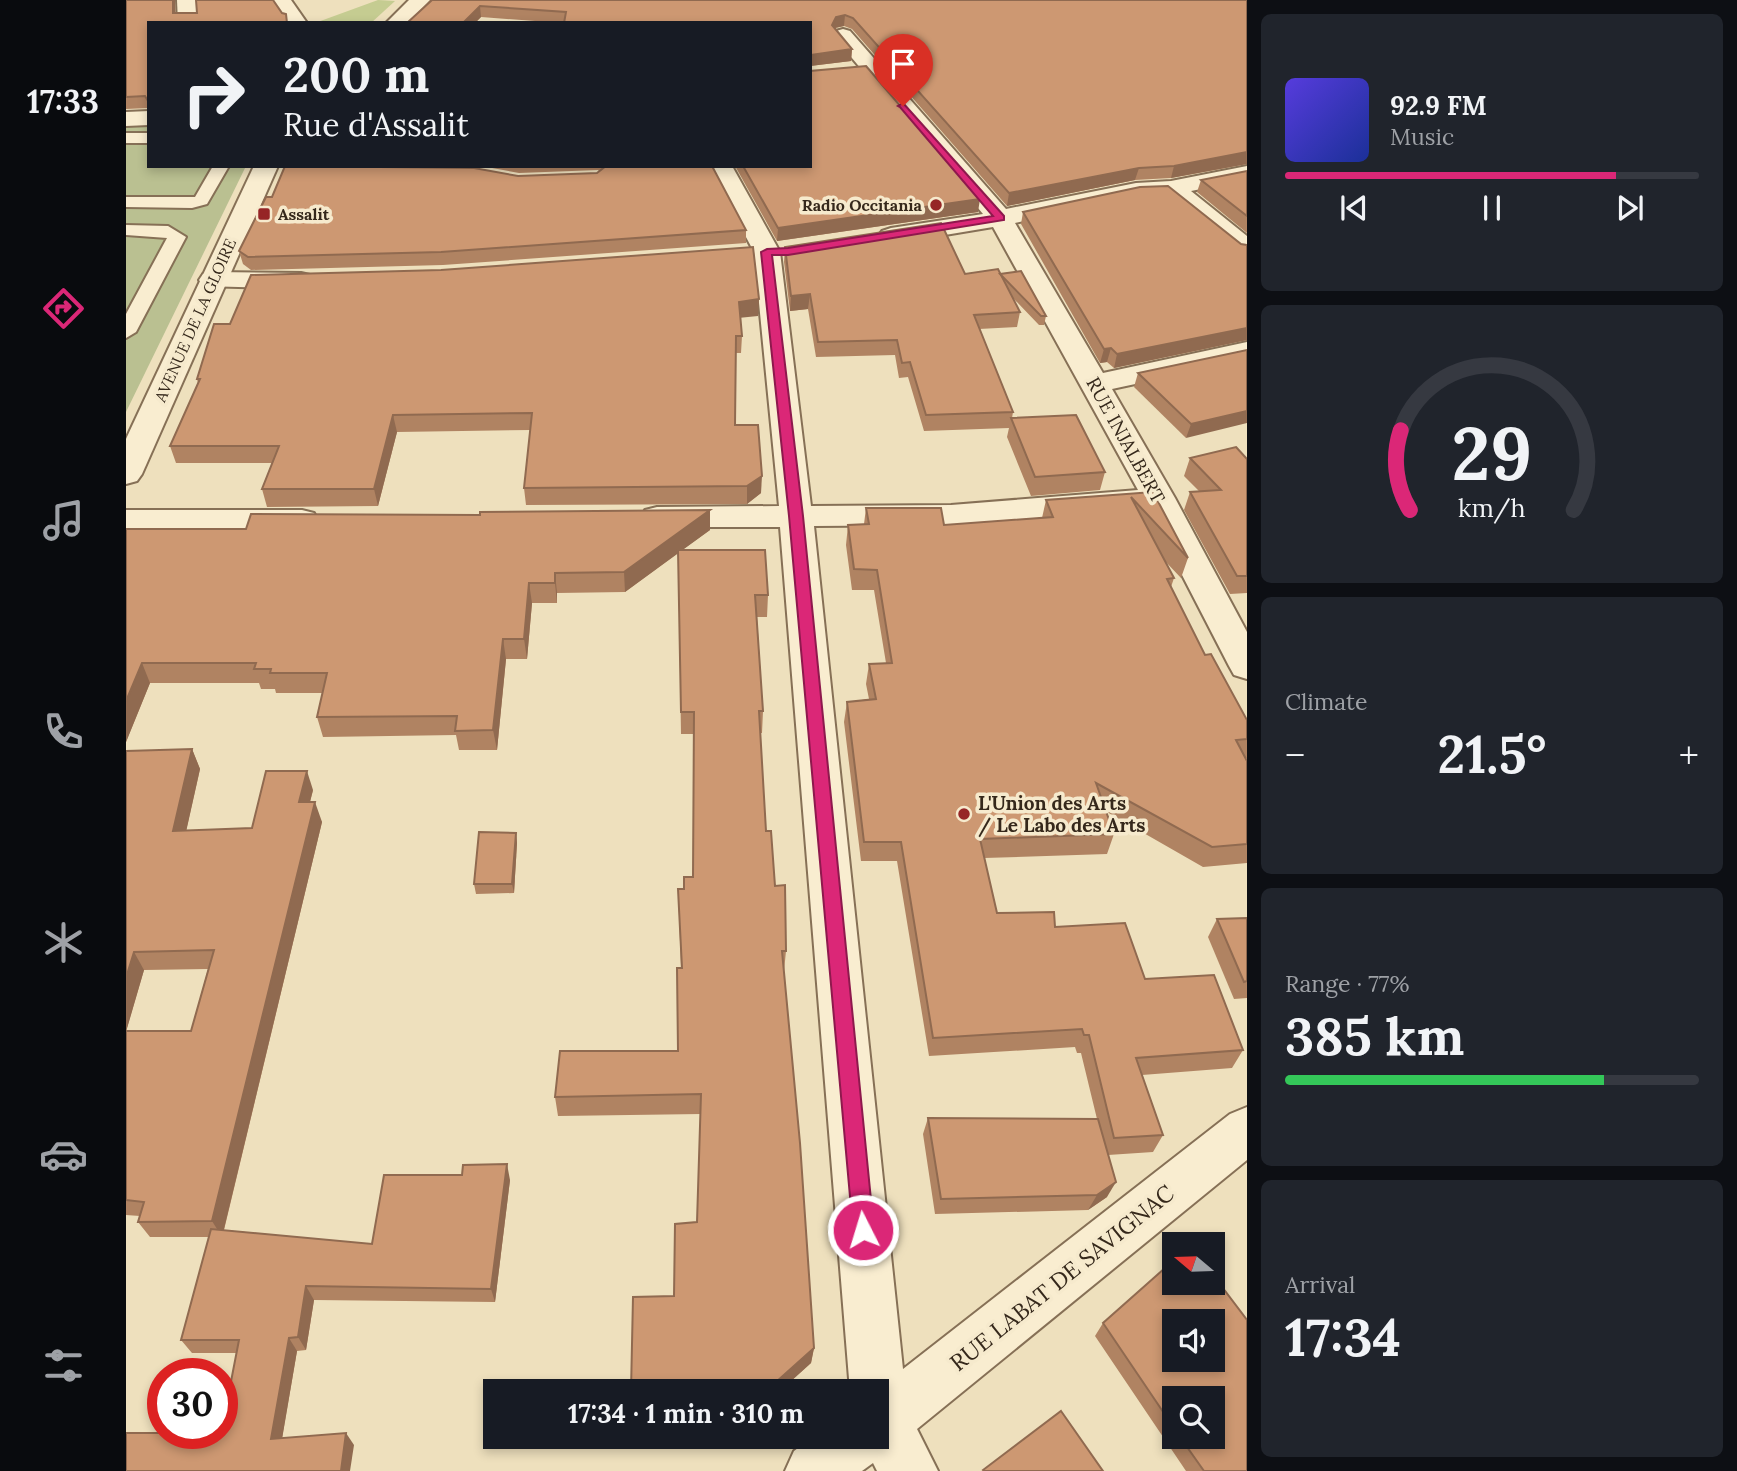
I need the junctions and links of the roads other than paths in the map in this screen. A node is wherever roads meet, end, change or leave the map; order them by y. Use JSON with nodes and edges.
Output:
{"nodes":[{"id":1,"x":187,"y":0,"type":"edge"},
{"id":2,"x":281,"y":0,"type":"edge"},
{"id":3,"x":420,"y":0,"type":"edge"},
{"id":4,"x":188,"y":21,"type":"edge"},
{"id":5,"x":296,"y":21,"type":"edge"},
{"id":6,"x":398,"y":21,"type":"edge"},
{"id":7,"x":843,"y":35,"type":"edge"},
{"id":8,"x":870,"y":68,"type":"junction"},
{"id":9,"x":846,"y":71,"type":"edge"},
{"id":10,"x":147,"y":118,"type":"edge"},
{"id":11,"x":126,"y":119,"type":"edge"},
{"id":12,"x":126,"y":138,"type":"edge"},
{"id":13,"x":147,"y":138,"type":"edge"},
{"id":14,"x":219,"y":168,"type":"edge"},
{"id":15,"x":271,"y":168,"type":"edge"},
{"id":16,"x":721,"y":168,"type":"edge"},
{"id":17,"x":1247,"y":173,"type":"edge"},
{"id":18,"x":1171,"y":188,"type":"junction"},
{"id":19,"x":126,"y":202,"type":"edge"},
{"id":20,"x":1000,"y":218,"type":"junction"},
{"id":21,"x":126,"y":230,"type":"edge"},
{"id":22,"x":867,"y":240,"type":"edge"},
{"id":23,"x":1247,"y":249,"type":"edge"},
{"id":24,"x":212,"y":280,"type":"junction"},
{"id":25,"x":323,"y":281,"type":"edge"},
{"id":26,"x":132,"y":311,"type":"edge"},
{"id":27,"x":126,"y":332,"type":"edge"},
{"id":28,"x":1247,"y":351,"type":"edge"},
{"id":29,"x":1094,"y":384,"type":"junction"},
{"id":30,"x":126,"y":474,"type":"edge"},
{"id":31,"x":1159,"y":498,"type":"junction"},
{"id":32,"x":796,"y":516,"type":"junction"},
{"id":33,"x":628,"y":518,"type":"edge"},
{"id":34,"x":335,"y":520,"type":"edge"},
{"id":35,"x":126,"y":521,"type":"edge"},
{"id":36,"x":1237,"y":629,"type":"edge"},
{"id":37,"x":1247,"y":666,"type":"edge"},
{"id":38,"x":1245,"y":1136,"type":"edge"},
{"id":39,"x":869,"y":1379,"type":"edge"},
{"id":40,"x":889,"y":1415,"type":"edge"},
{"id":41,"x":889,"y":1447,"type":"edge"},
{"id":42,"x":844,"y":1449,"type":"edge"},
{"id":43,"x":814,"y":1471,"type":"edge"},
{"id":44,"x":909,"y":1471,"type":"edge"}],
"edges":[{"from":1,"to":4,"type":"street"},
{"from":2,"to":5,"type":"street"},
{"from":3,"to":6,"type":"street"},
{"from":7,"to":8,"type":"street","name":"RUE INJALBERT"},
{"from":8,"to":9,"type":"street"},
{"from":8,"to":20,"type":"street","name":"RUE INJALBERT"},
{"from":10,"to":11,"type":"street"},
{"from":12,"to":13,"type":"lane"},
{"from":14,"to":19,"type":"lane"},
{"from":15,"to":24,"type":"street","name":"AVENUE DE LA GLOIRE"},
{"from":16,"to":32,"type":"street"},
{"from":17,"to":18,"type":"street"},
{"from":18,"to":20,"type":"street"},
{"from":18,"to":23,"type":"street"},
{"from":20,"to":22,"type":"street"},
{"from":20,"to":29,"type":"street","name":"RUE INJALBERT"},
{"from":21,"to":26,"type":"lane"},
{"from":24,"to":25,"type":"street"},
{"from":24,"to":30,"type":"street","name":"AVENUE DE LA GLOIRE"},
{"from":26,"to":27,"type":"lane"},
{"from":28,"to":29,"type":"street"},
{"from":29,"to":31,"type":"street","name":"RUE INJALBERT"},
{"from":31,"to":32,"type":"street"},
{"from":31,"to":36,"type":"street","name":"RUE INJALBERT"},
{"from":32,"to":33,"type":"street"},
{"from":32,"to":39,"type":"street"},
{"from":34,"to":35,"type":"street"},
{"from":36,"to":37,"type":"street","name":"RUE INJALBERT"},
{"from":38,"to":40,"type":"street","name":"RUE LABAT DE SAVIGNAC"},
{"from":41,"to":44,"type":"street"},
{"from":42,"to":43,"type":"street","name":"RUE LABAT DE SAVIGNAC"}]}
